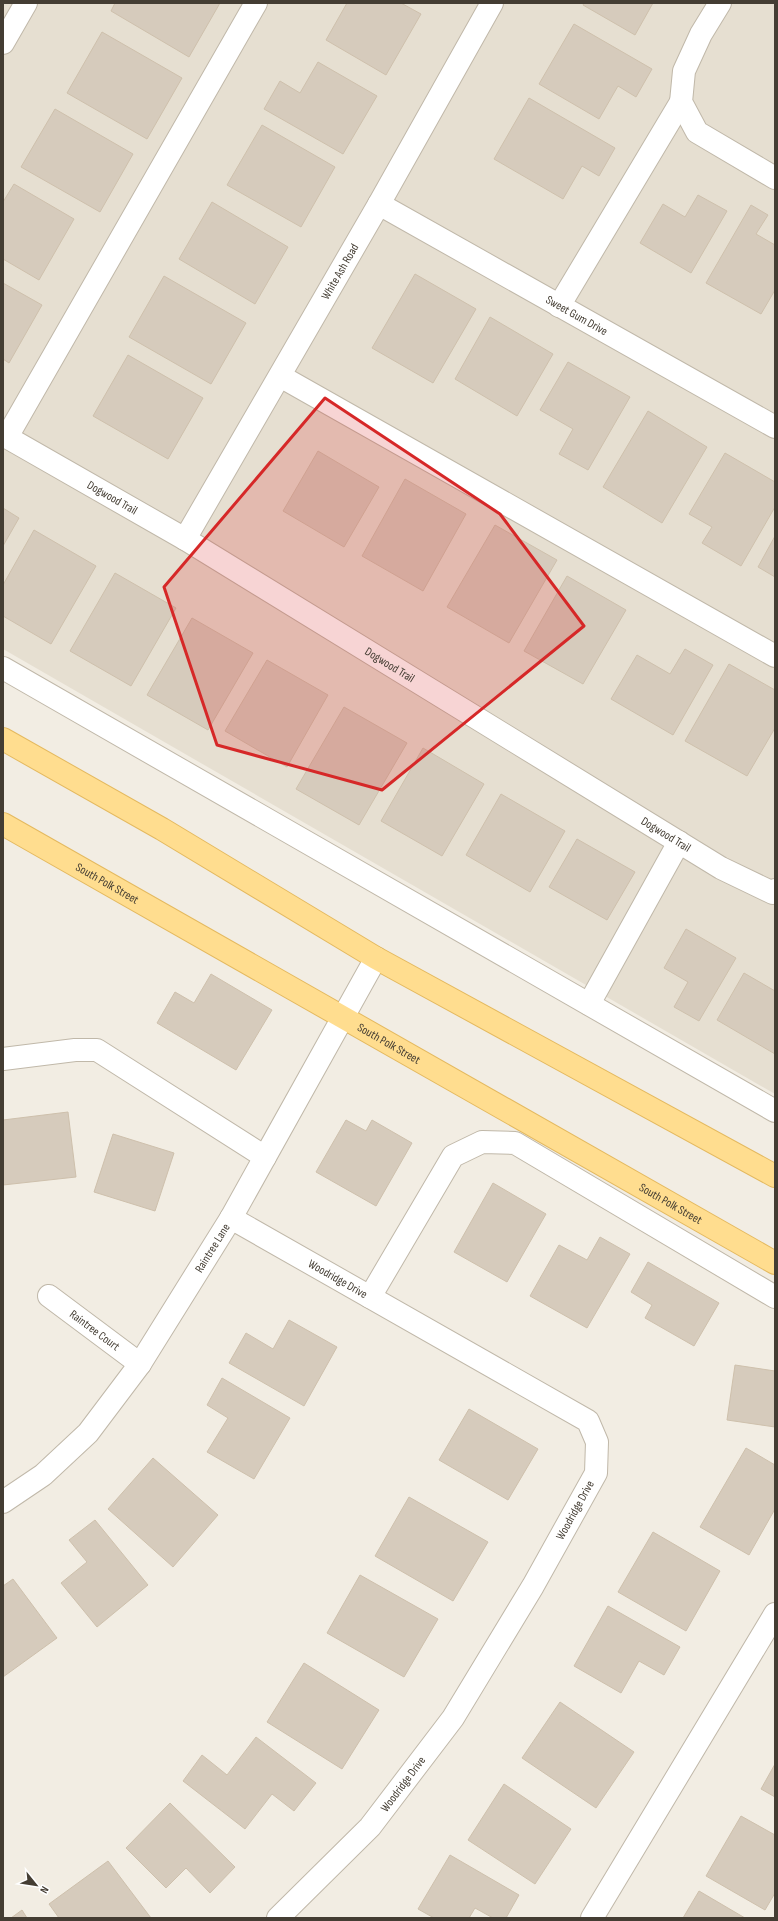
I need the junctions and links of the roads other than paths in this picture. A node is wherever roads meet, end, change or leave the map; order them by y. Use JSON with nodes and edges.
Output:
{"nodes":[{"id":1,"x":26,"y":3,"type":"edge"},
{"id":2,"x":256,"y":3,"type":"edge"},
{"id":3,"x":492,"y":3,"type":"edge"},
{"id":4,"x":720,"y":3,"type":"edge"},
{"id":5,"x":3,"y":43,"type":"edge"},
{"id":6,"x":681,"y":102,"type":"junction"},
{"id":7,"x":775,"y":178,"type":"edge"},
{"id":8,"x":379,"y":204,"type":"junction"},
{"id":9,"x":559,"y":306,"type":"junction"},
{"id":10,"x":280,"y":376,"type":"junction"},
{"id":11,"x":775,"y":427,"type":"edge"},
{"id":12,"x":5,"y":436,"type":"edge"},
{"id":13,"x":185,"y":539,"type":"junction"},
{"id":14,"x":775,"y":656,"type":"edge"},
{"id":15,"x":3,"y":668,"type":"edge"},
{"id":16,"x":3,"y":738,"type":"edge"},
{"id":17,"x":3,"y":824,"type":"edge"},
{"id":18,"x":679,"y":842,"type":"junction"},
{"id":19,"x":775,"y":890,"type":"edge"},
{"id":20,"x":376,"y":958,"type":"junction"},
{"id":21,"x":589,"y":1004,"type":"junction"},
{"id":22,"x":344,"y":1016,"type":"junction"},
{"id":23,"x":3,"y":1060,"type":"edge"},
{"id":24,"x":775,"y":1111,"type":"edge"},
{"id":25,"x":265,"y":1156,"type":"junction"},
{"id":26,"x":775,"y":1176,"type":"edge"},
{"id":27,"x":231,"y":1218,"type":"junction"},
{"id":28,"x":775,"y":1263,"type":"edge"},
{"id":29,"x":49,"y":1296,"type":"dead end"},
{"id":30,"x":370,"y":1297,"type":"junction"},
{"id":31,"x":775,"y":1297,"type":"edge"},
{"id":32,"x":140,"y":1364,"type":"junction"},
{"id":33,"x":3,"y":1502,"type":"edge"},
{"id":34,"x":775,"y":1614,"type":"edge"},
{"id":35,"x":278,"y":1918,"type":"edge"},
{"id":36,"x":592,"y":1918,"type":"edge"}],
"edges":[{"from":1,"to":5,"type":"street"},
{"from":2,"to":12,"type":"street"},
{"from":3,"to":8,"type":"street","name":"White Ash Road"},
{"from":4,"to":6,"type":"street"},
{"from":6,"to":7,"type":"street"},
{"from":6,"to":9,"type":"street"},
{"from":8,"to":9,"type":"street","name":"Sweet Gum Drive"},
{"from":8,"to":10,"type":"street","name":"White Ash Road"},
{"from":9,"to":11,"type":"street","name":"Sweet Gum Drive"},
{"from":10,"to":13,"type":"street","name":"White Ash Road"},
{"from":10,"to":14,"type":"street"},
{"from":12,"to":13,"type":"street","name":"Dogwood Trail"},
{"from":13,"to":18,"type":"street","name":"Dogwood Trail"},
{"from":15,"to":21,"type":"street"},
{"from":16,"to":20,"type":"main road"},
{"from":17,"to":22,"type":"main road","name":"South Polk Street"},
{"from":18,"to":19,"type":"street","name":"Dogwood Trail"},
{"from":18,"to":21,"type":"street"},
{"from":20,"to":22,"type":"street","name":"Raintree Lane"},
{"from":20,"to":26,"type":"main road"},
{"from":21,"to":24,"type":"street"},
{"from":22,"to":25,"type":"street","name":"Raintree Lane"},
{"from":22,"to":28,"type":"main road","name":"South Polk Street"},
{"from":23,"to":25,"type":"street"},
{"from":25,"to":27,"type":"street","name":"Raintree Lane"},
{"from":27,"to":30,"type":"street","name":"Woodridge Drive"},
{"from":27,"to":32,"type":"street","name":"Raintree Lane"},
{"from":29,"to":32,"type":"street","name":"Raintree Court"},
{"from":30,"to":31,"type":"street"},
{"from":30,"to":35,"type":"street","name":"Woodridge Drive"},
{"from":32,"to":33,"type":"street","name":"Raintree Lane"},
{"from":34,"to":36,"type":"street"}]}
